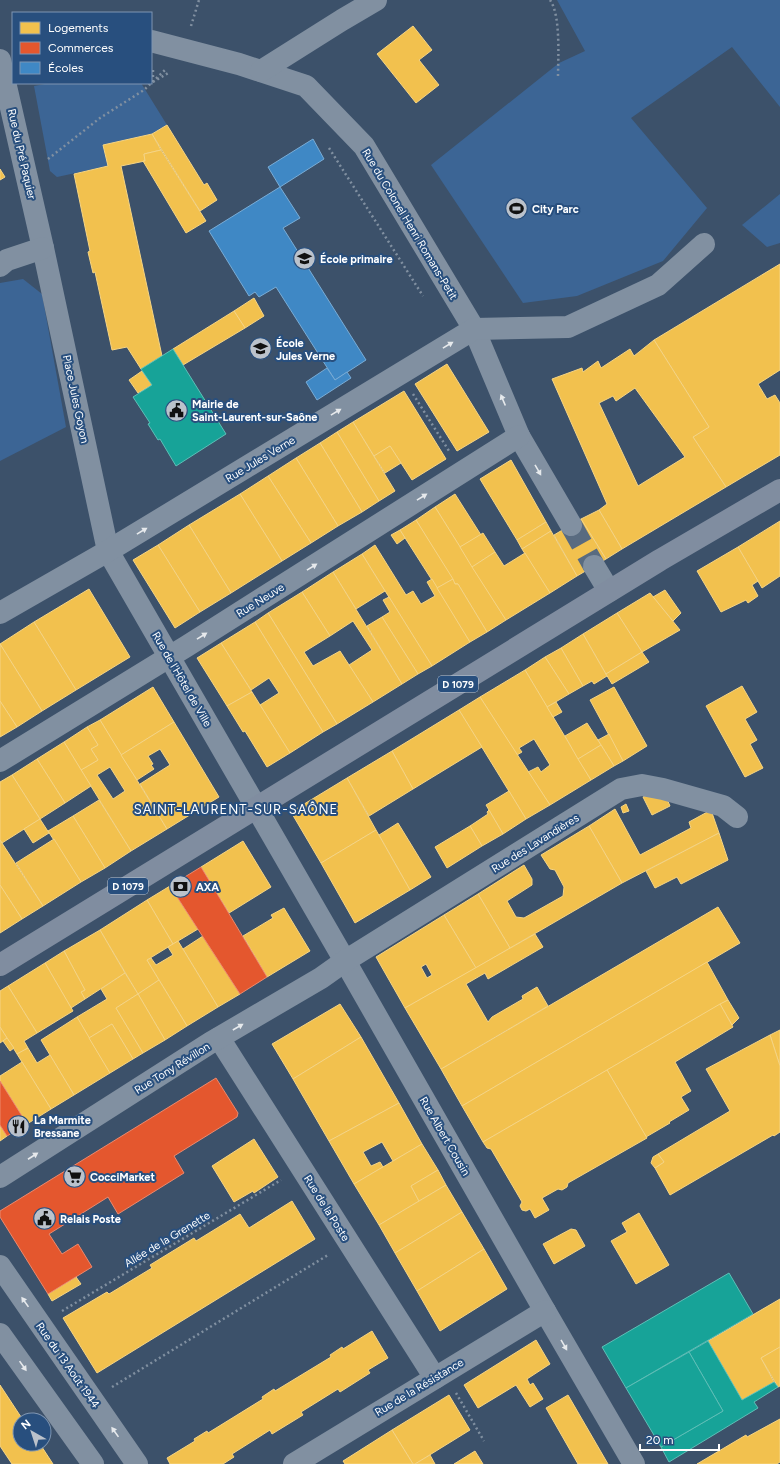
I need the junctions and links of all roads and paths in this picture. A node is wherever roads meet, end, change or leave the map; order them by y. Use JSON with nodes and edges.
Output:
{"nodes":[{"id":1,"x":376,"y":0,"type":"edge"},
{"id":2,"x":550,"y":0,"type":"edge"},
{"id":3,"x":152,"y":41,"type":"edge"},
{"id":4,"x":185,"y":50,"type":"junction"},
{"id":5,"x":5,"y":63,"type":"edge"},
{"id":6,"x":173,"y":70,"type":"dead end"},
{"id":7,"x":261,"y":72,"type":"junction"},
{"id":8,"x":558,"y":78,"type":"dead end"},
{"id":9,"x":153,"y":82,"type":"joint"},
{"id":10,"x":151,"y":84,"type":"edge"},
{"id":11,"x":326,"y":142,"type":"dead end"},
{"id":12,"x":29,"y":186,"type":"junction"},
{"id":13,"x":704,"y":244,"type":"dead end"},
{"id":14,"x":43,"y":248,"type":"junction"},
{"id":15,"x":0,"y":266,"type":"edge"},
{"id":16,"x":425,"y":299,"type":"dead end"},
{"id":17,"x":474,"y":329,"type":"junction"},
{"id":18,"x":400,"y":373,"type":"junction"},
{"id":19,"x":518,"y":436,"type":"junction"},
{"id":20,"x":462,"y":472,"type":"junction"},
{"id":21,"x":780,"y":490,"type":"edge"},
{"id":22,"x":571,"y":525,"type":"tunnel mouth"},
{"id":23,"x":108,"y":551,"type":"junction"},
{"id":24,"x":594,"y":566,"type":"tunnel mouth"},
{"id":25,"x":609,"y":591,"type":"junction"},
{"id":26,"x":0,"y":613,"type":"edge"},
{"id":27,"x":169,"y":657,"type":"junction"},
{"id":28,"x":0,"y":761,"type":"edge"},
{"id":29,"x":256,"y":808,"type":"junction"},
{"id":30,"x":737,"y":817,"type":"dead end"},
{"id":31,"x":345,"y":961,"type":"junction"},
{"id":32,"x":0,"y":965,"type":"edge"},
{"id":33,"x":219,"y":1038,"type":"junction"},
{"id":34,"x":302,"y":1168,"type":"junction"},
{"id":35,"x":0,"y":1177,"type":"edge"},
{"id":36,"x":349,"y":1242,"type":"junction"},
{"id":37,"x":0,"y":1266,"type":"edge"},
{"id":38,"x":545,"y":1311,"type":"junction"},
{"id":39,"x":40,"y":1324,"type":"junction"},
{"id":40,"x":0,"y":1334,"type":"edge"},
{"id":41,"x":440,"y":1375,"type":"junction"},
{"id":42,"x":92,"y":1399,"type":"junction"},
{"id":43,"x":484,"y":1442,"type":"dead end"},
{"id":44,"x":93,"y":1464,"type":"edge"},
{"id":45,"x":136,"y":1464,"type":"edge"},
{"id":46,"x":294,"y":1464,"type":"edge"},
{"id":47,"x":634,"y":1464,"type":"edge"}],
"edges":[{"from":1,"to":7,"type":"street"},
{"from":2,"to":8,"type":"path"},
{"from":3,"to":4,"type":"street","name":"Rue du Colonel Henri Romans-Petit"},
{"from":4,"to":7,"type":"street","name":"Rue du Colonel Henri Romans-Petit"},
{"from":4,"to":9,"type":"path"},
{"from":5,"to":12,"type":"street","name":"Rue du Pré Paquier"},
{"from":6,"to":9,"type":"path"},
{"from":7,"to":17,"type":"street","name":"Rue du Colonel Henri Romans-Petit"},
{"from":10,"to":12,"type":"path"},
{"from":11,"to":16,"type":"path"},
{"from":12,"to":14,"type":"street","name":"Rue du Pré Paquier"},
{"from":13,"to":17,"type":"street"},
{"from":14,"to":15,"type":"street"},
{"from":14,"to":23,"type":"street","name":"Place Jules Goyon"},
{"from":18,"to":17,"type":"street","name":"Rue Jules Verne","one_way":true},
{"from":19,"to":17,"type":"street","name":"Rue du Colonel Henri Romans-Petit","one_way":true},
{"from":18,"to":20,"type":"path"},
{"from":23,"to":18,"type":"street","name":"Rue Jules Verne","one_way":true},
{"from":19,"to":20,"type":"street","name":"Rue Neuve"},
{"from":19,"to":22,"type":"street","name":"Rue du Colonel Henri Romans-Petit","one_way":true},
{"from":27,"to":20,"type":"street","name":"Rue Neuve","one_way":true},
{"from":21,"to":25,"type":"main road","number":"D 1079"},
{"from":23,"to":26,"type":"street","name":"Rue Jules Verne"},
{"from":23,"to":27,"type":"street","name":"Rue de l'Hôtel de Ville"},
{"from":24,"to":25,"type":"street"},
{"from":25,"to":29,"type":"main road","number":"D 1079"},
{"from":27,"to":28,"type":"street","name":"Rue Neuve"},
{"from":27,"to":29,"type":"street","name":"Rue de l'Hôtel de Ville"},
{"from":29,"to":31,"type":"street","name":"Rue Albert Cousin"},
{"from":29,"to":32,"type":"main road","number":"D 1079"},
{"from":30,"to":31,"type":"street","name":"Rue des Lavandières"},
{"from":33,"to":31,"type":"street","name":"Rue Tony Révillon","one_way":true},
{"from":31,"to":38,"type":"street","name":"Rue Albert Cousin"},
{"from":33,"to":34,"type":"street","name":"Rue de la Poste"},
{"from":35,"to":33,"type":"street","name":"Rue Tony Révillon","one_way":true},
{"from":34,"to":36,"type":"street","name":"Rue de la Poste"},
{"from":34,"to":39,"type":"path","name":"Allée de la Grenette"},
{"from":36,"to":41,"type":"street","name":"Rue de la Poste"},
{"from":36,"to":42,"type":"path"},
{"from":39,"to":37,"type":"street","name":"Rue du 13 Août 1944","one_way":true},
{"from":38,"to":41,"type":"street","name":"Rue de la Résistance"},
{"from":38,"to":47,"type":"street","name":"Rue Albert Cousin","one_way":true},
{"from":39,"to":42,"type":"street","name":"Rue du 13 Août 1944"},
{"from":40,"to":44,"type":"street","one_way":true},
{"from":41,"to":43,"type":"path"},
{"from":41,"to":46,"type":"street","name":"Rue de la Résistance"},
{"from":45,"to":42,"type":"street","name":"Rue du 13 Août 1944","one_way":true}]}
